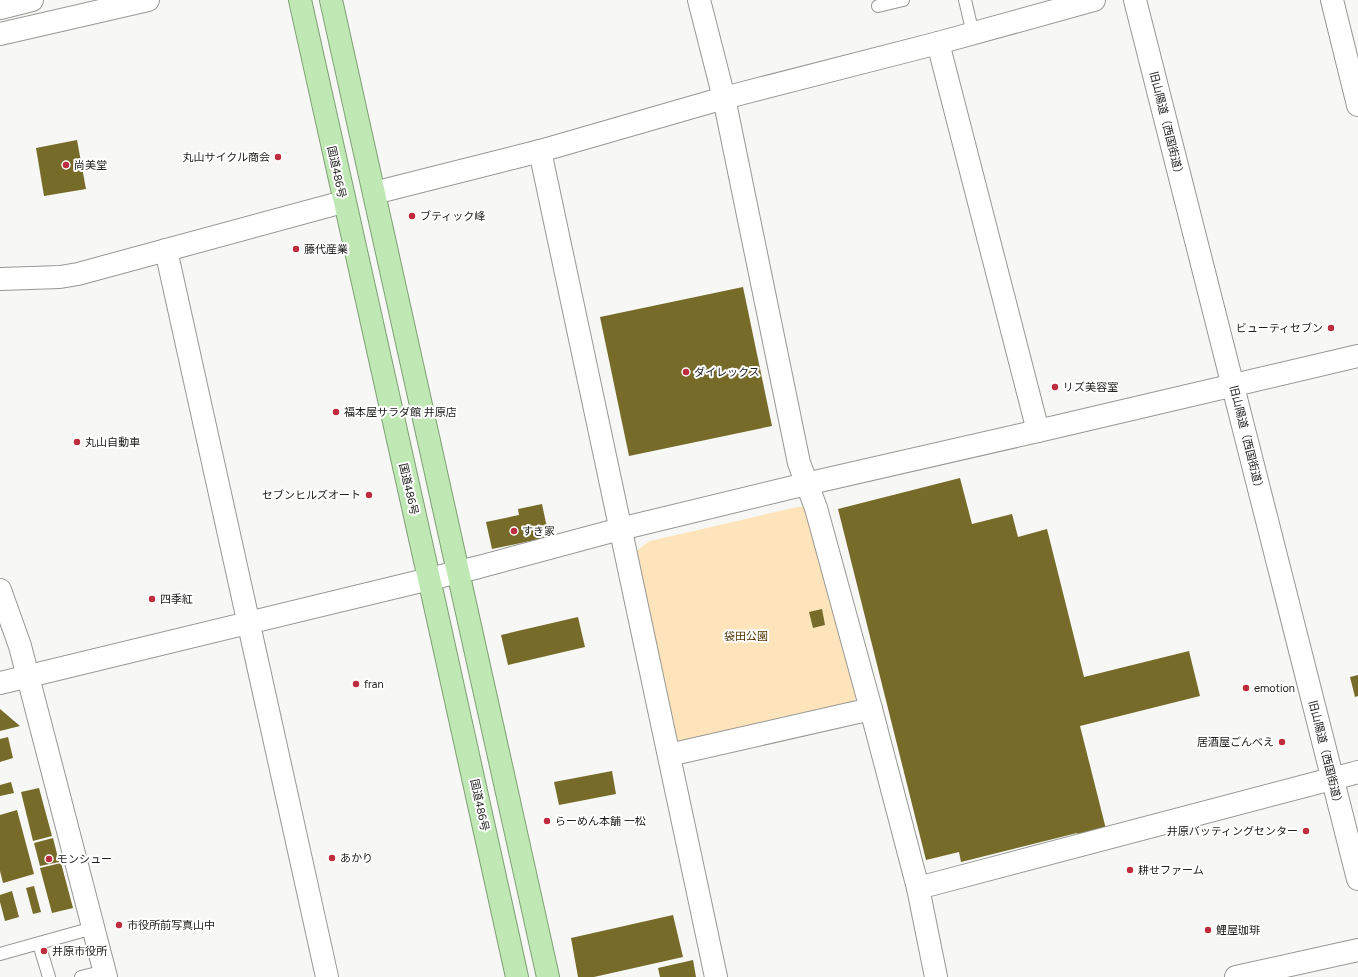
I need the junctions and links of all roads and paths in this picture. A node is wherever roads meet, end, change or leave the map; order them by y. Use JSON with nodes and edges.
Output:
{"nodes":[{"id":1,"x":32,"y":0,"type":"edge"},
{"id":2,"x":148,"y":0,"type":"edge"},
{"id":3,"x":300,"y":0,"type":"edge"},
{"id":4,"x":331,"y":0,"type":"edge"},
{"id":5,"x":699,"y":0,"type":"edge"},
{"id":6,"x":903,"y":0,"type":"edge"},
{"id":7,"x":965,"y":0,"type":"edge"},
{"id":8,"x":1094,"y":0,"type":"edge"},
{"id":9,"x":1135,"y":0,"type":"edge"},
{"id":10,"x":1332,"y":0,"type":"edge"},
{"id":11,"x":878,"y":6,"type":"dead end"},
{"id":12,"x":0,"y":8,"type":"edge"},
{"id":13,"x":0,"y":34,"type":"edge"},
{"id":14,"x":973,"y":34,"type":"junction"},
{"id":15,"x":938,"y":43,"type":"junction"},
{"id":16,"x":724,"y":98,"type":"junction"},
{"id":17,"x":1358,"y":105,"type":"edge"},
{"id":18,"x":540,"y":151,"type":"junction"},
{"id":19,"x":374,"y":193,"type":"junction"},
{"id":20,"x":343,"y":202,"type":"junction"},
{"id":21,"x":166,"y":250,"type":"junction"},
{"id":22,"x":0,"y":279,"type":"edge"},
{"id":23,"x":1358,"y":356,"type":"edge"},
{"id":24,"x":1233,"y":385,"type":"junction"},
{"id":25,"x":1038,"y":431,"type":"junction"},
{"id":26,"x":806,"y":484,"type":"junction"},
{"id":27,"x":620,"y":529,"type":"junction"},
{"id":28,"x":458,"y":572,"type":"junction"},
{"id":29,"x":429,"y":579,"type":"junction"},
{"id":30,"x":0,"y":590,"type":"edge"},
{"id":31,"x":250,"y":624,"type":"junction"},
{"id":32,"x":28,"y":676,"type":"junction"},
{"id":33,"x":0,"y":683,"type":"edge"},
{"id":34,"x":871,"y":709,"type":"junction"},
{"id":35,"x":668,"y":755,"type":"junction"},
{"id":36,"x":1358,"y":772,"type":"edge"},
{"id":37,"x":1332,"y":779,"type":"junction"},
{"id":38,"x":1358,"y":879,"type":"edge"},
{"id":39,"x":918,"y":888,"type":"junction"},
{"id":40,"x":93,"y":928,"type":"junction"},
{"id":41,"x":39,"y":944,"type":"junction"},
{"id":42,"x":1358,"y":950,"type":"edge"},
{"id":43,"x":0,"y":954,"type":"edge"},
{"id":44,"x":105,"y":974,"type":"edge"},
{"id":45,"x":49,"y":977,"type":"edge"},
{"id":46,"x":81,"y":977,"type":"edge"},
{"id":47,"x":328,"y":977,"type":"edge"},
{"id":48,"x":518,"y":977,"type":"edge"},
{"id":49,"x":548,"y":977,"type":"edge"},
{"id":50,"x":716,"y":977,"type":"edge"},
{"id":51,"x":936,"y":977,"type":"edge"},
{"id":52,"x":1236,"y":977,"type":"edge"}],
"edges":[{"from":1,"to":12,"type":"street"},
{"from":2,"to":13,"type":"street"},
{"from":3,"to":20,"type":"highway","name":"国道486号"},
{"from":4,"to":19,"type":"highway"},
{"from":5,"to":16,"type":"street"},
{"from":6,"to":11,"type":"lane"},
{"from":7,"to":14,"type":"lane"},
{"from":8,"to":14,"type":"street"},
{"from":9,"to":24,"type":"street","name":"旧山陽道（西国街道）"},
{"from":10,"to":17,"type":"street"},
{"from":14,"to":15,"type":"street"},
{"from":15,"to":16,"type":"street"},
{"from":15,"to":25,"type":"street"},
{"from":16,"to":18,"type":"street"},
{"from":16,"to":26,"type":"street"},
{"from":18,"to":19,"type":"street"},
{"from":18,"to":27,"type":"street"},
{"from":19,"to":28,"type":"highway"},
{"from":20,"to":21,"type":"street"},
{"from":20,"to":29,"type":"highway","name":"国道486号"},
{"from":21,"to":22,"type":"street"},
{"from":21,"to":31,"type":"street"},
{"from":23,"to":24,"type":"street"},
{"from":24,"to":25,"type":"street"},
{"from":24,"to":37,"type":"street","name":"旧山陽道（西国街道）"},
{"from":25,"to":26,"type":"street"},
{"from":26,"to":27,"type":"street"},
{"from":26,"to":34,"type":"street"},
{"from":27,"to":28,"type":"street"},
{"from":27,"to":35,"type":"street"},
{"from":28,"to":29,"type":"street"},
{"from":28,"to":49,"type":"highway"},
{"from":29,"to":31,"type":"street"},
{"from":29,"to":48,"type":"highway","name":"国道486号"},
{"from":30,"to":32,"type":"street"},
{"from":31,"to":32,"type":"street"},
{"from":31,"to":47,"type":"street"},
{"from":32,"to":33,"type":"street"},
{"from":32,"to":40,"type":"street"},
{"from":34,"to":35,"type":"street"},
{"from":34,"to":39,"type":"street"},
{"from":35,"to":50,"type":"street"},
{"from":36,"to":37,"type":"street"},
{"from":37,"to":38,"type":"street","name":"旧山陽道（西国街道）"},
{"from":37,"to":39,"type":"street"},
{"from":39,"to":51,"type":"street"},
{"from":40,"to":41,"type":"lane"},
{"from":40,"to":44,"type":"street"},
{"from":41,"to":43,"type":"lane"},
{"from":41,"to":45,"type":"lane"},
{"from":42,"to":52,"type":"street"},
{"from":44,"to":46,"type":"lane"}]}
